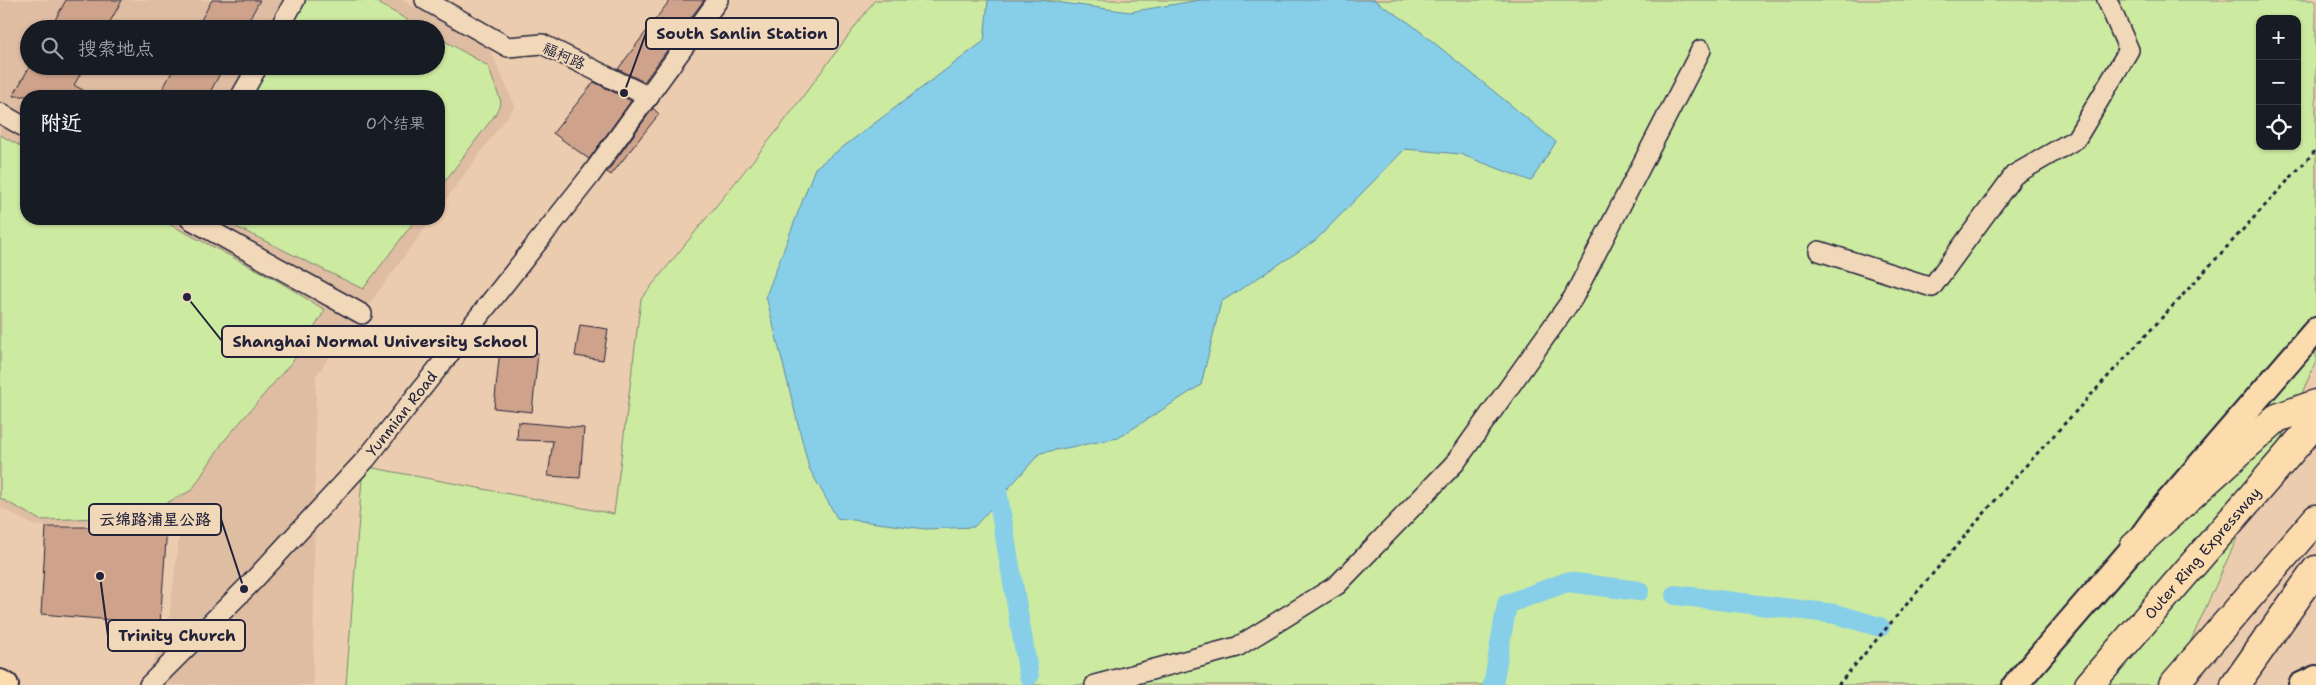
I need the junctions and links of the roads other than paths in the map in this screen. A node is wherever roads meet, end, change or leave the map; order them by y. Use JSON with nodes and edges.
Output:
{"nodes":[{"id":1,"x":295,"y":0,"type":"edge"},
{"id":2,"x":425,"y":0,"type":"edge"},
{"id":3,"x":718,"y":0,"type":"edge"},
{"id":4,"x":2107,"y":0,"type":"edge"},
{"id":5,"x":284,"y":20,"type":"edge"},
{"id":6,"x":1701,"y":50,"type":"dead end"},
{"id":7,"x":253,"y":75,"type":"edge"},
{"id":8,"x":245,"y":90,"type":"edge"},
{"id":9,"x":649,"y":97,"type":"junction"},
{"id":10,"x":0,"y":113,"type":"edge"},
{"id":11,"x":20,"y":125,"type":"edge"},
{"id":12,"x":201,"y":225,"type":"edge"},
{"id":13,"x":1818,"y":251,"type":"dead end"},
{"id":14,"x":362,"y":314,"type":"dead end"},
{"id":15,"x":2316,"y":330,"type":"edge"},
{"id":16,"x":2316,"y":404,"type":"edge"},
{"id":17,"x":2316,"y":422,"type":"edge"},
{"id":18,"x":2316,"y":519,"type":"edge"},
{"id":19,"x":2134,"y":548,"type":"junction"},
{"id":20,"x":2316,"y":570,"type":"edge"},
{"id":21,"x":2316,"y":607,"type":"edge"},
{"id":22,"x":2284,"y":618,"type":"junction"},
{"id":23,"x":2316,"y":678,"type":"edge"},
{"id":24,"x":0,"y":682,"type":"edge"},
{"id":25,"x":6,"y":685,"type":"edge"},
{"id":26,"x":149,"y":685,"type":"edge"},
{"id":27,"x":1095,"y":685,"type":"edge"},
{"id":28,"x":2015,"y":685,"type":"edge"},
{"id":29,"x":2089,"y":685,"type":"edge"},
{"id":30,"x":2173,"y":685,"type":"edge"},
{"id":31,"x":2235,"y":685,"type":"edge"},
{"id":32,"x":2301,"y":685,"type":"edge"}],
"edges":[{"from":1,"to":5,"type":"street"},
{"from":2,"to":9,"type":"street","name":"福柯路"},
{"from":3,"to":9,"type":"street","name":"Yunmian Road"},
{"from":4,"to":13,"type":"street"},
{"from":6,"to":27,"type":"street"},
{"from":7,"to":8,"type":"street"},
{"from":9,"to":26,"type":"street","name":"Yunmian Road"},
{"from":10,"to":11,"type":"street"},
{"from":12,"to":14,"type":"street"},
{"from":15,"to":19,"type":"main road"},
{"from":16,"to":19,"type":"highway"},
{"from":17,"to":29,"type":"highway","name":"Outer Ring Expressway"},
{"from":18,"to":30,"type":"highway"},
{"from":19,"to":28,"type":"main road"},
{"from":20,"to":22,"type":"highway"},
{"from":21,"to":22,"type":"highway"},
{"from":22,"to":31,"type":"highway"},
{"from":23,"to":32,"type":"main road"},
{"from":24,"to":25,"type":"main road"}]}
